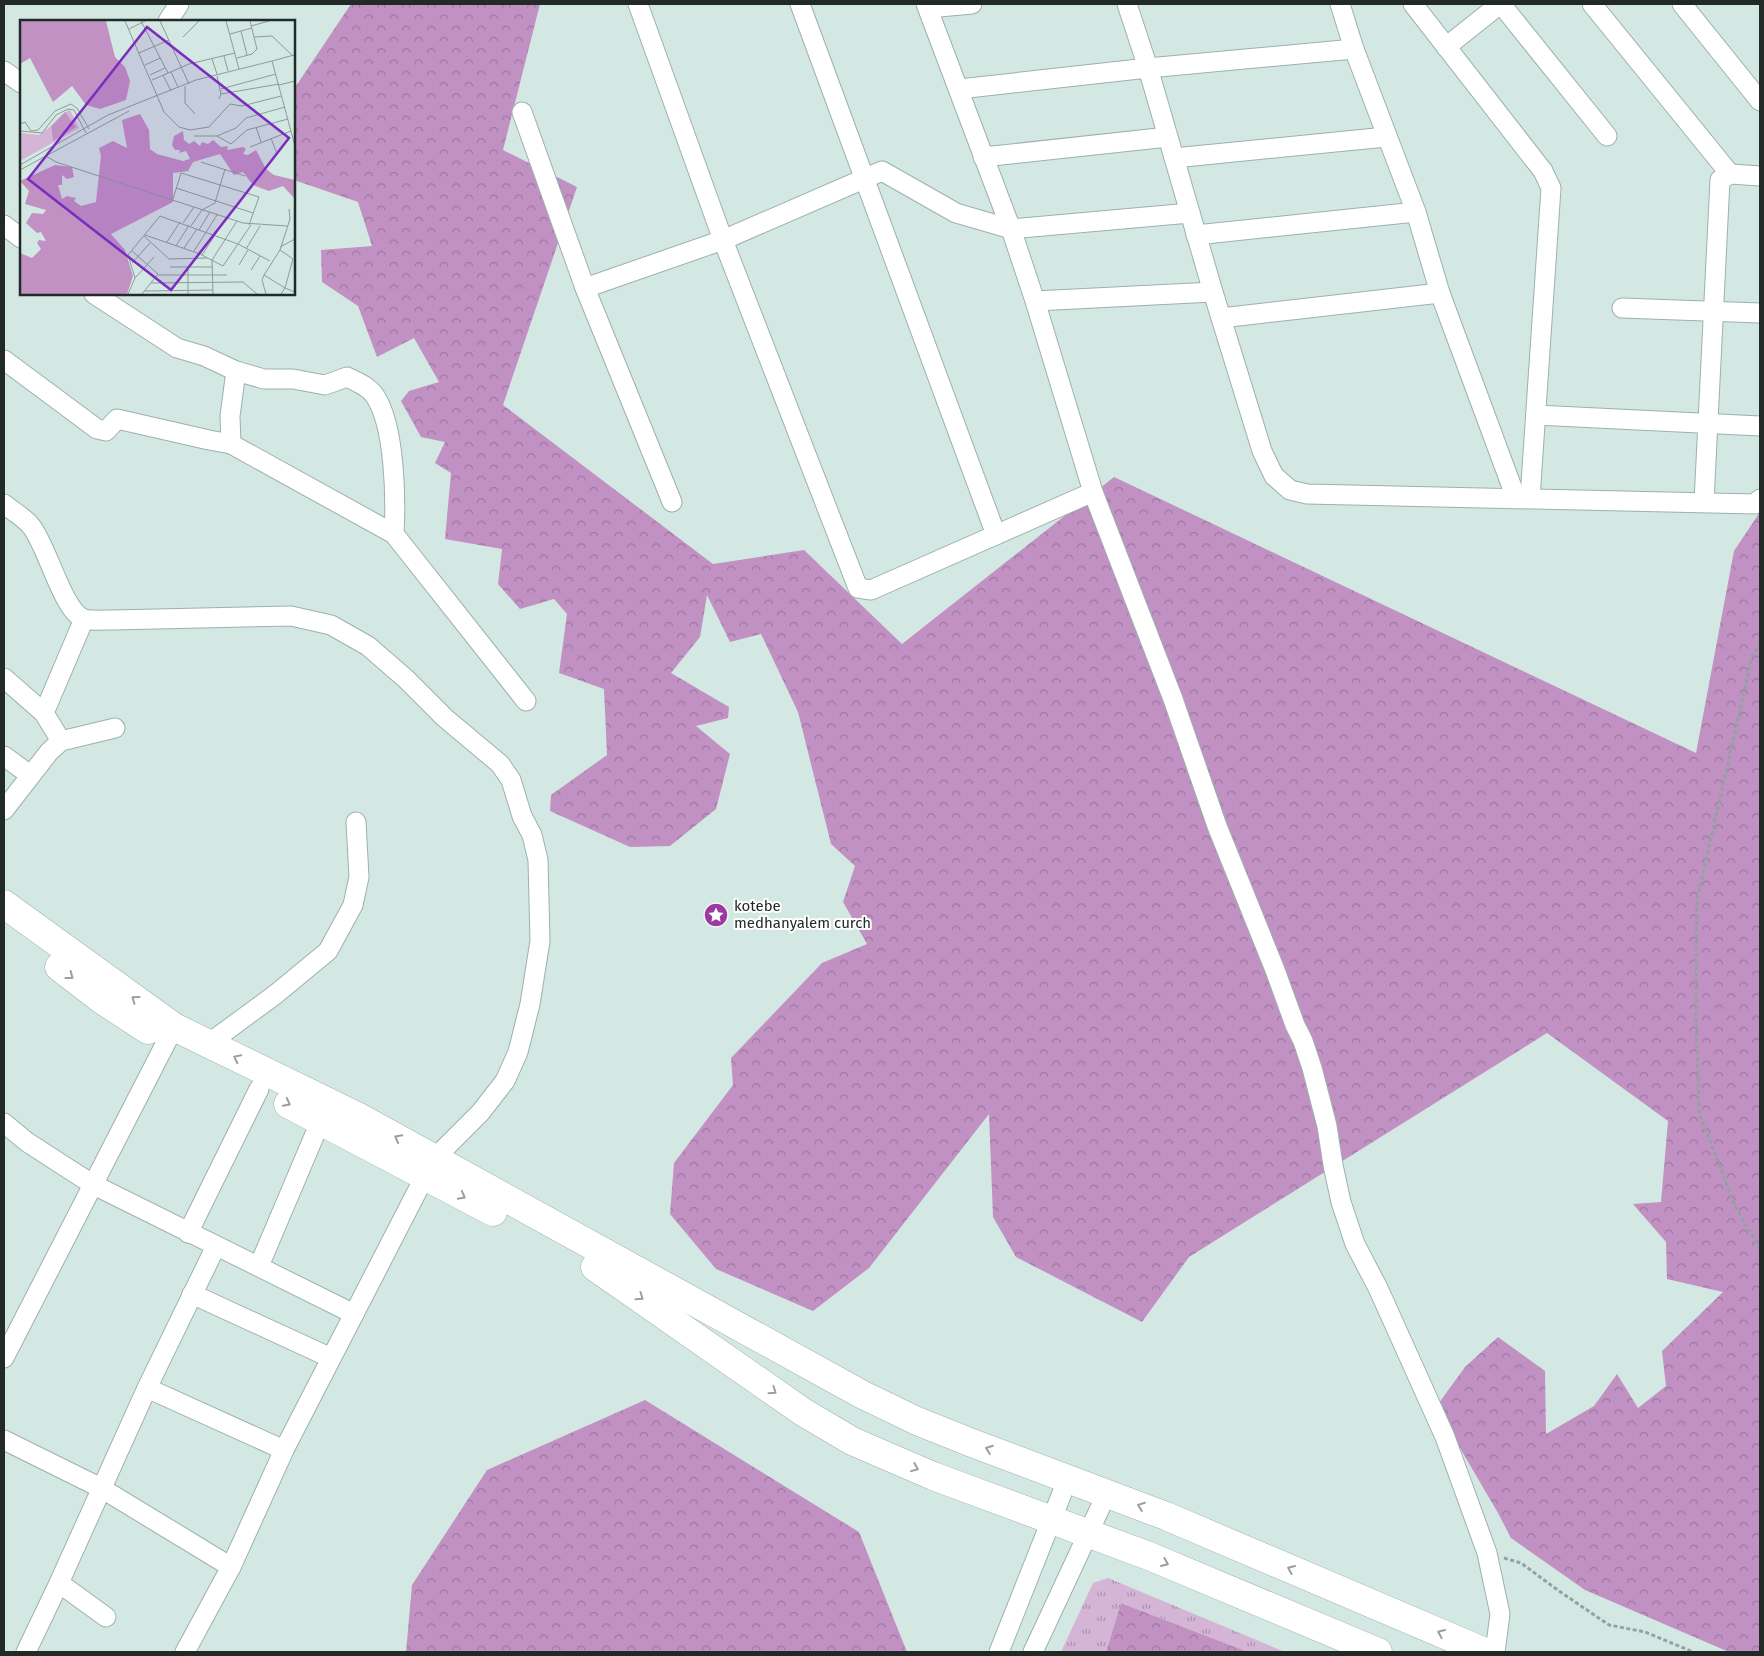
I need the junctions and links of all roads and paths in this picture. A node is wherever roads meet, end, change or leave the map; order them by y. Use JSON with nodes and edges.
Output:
{"nodes":[{"id":1,"x":179,"y":4,"type":"edge"},
{"id":2,"x":638,"y":4,"type":"edge"},
{"id":3,"x":800,"y":4,"type":"edge"},
{"id":4,"x":972,"y":4,"type":"edge"},
{"id":5,"x":1127,"y":4,"type":"edge"},
{"id":6,"x":1340,"y":4,"type":"edge"},
{"id":7,"x":1413,"y":4,"type":"edge"},
{"id":8,"x":1501,"y":4,"type":"edge"},
{"id":9,"x":1592,"y":4,"type":"edge"},
{"id":10,"x":1682,"y":4,"type":"edge"},
{"id":11,"x":927,"y":6,"type":"edge"},
{"id":12,"x":169,"y":20,"type":"edge"},
{"id":13,"x":1446,"y":47,"type":"junction"},
{"id":14,"x":1354,"y":49,"type":"junction"},
{"id":15,"x":1148,"y":68,"type":"junction"},
{"id":16,"x":4,"y":71,"type":"edge"},
{"id":17,"x":20,"y":82,"type":"edge"},
{"id":18,"x":959,"y":89,"type":"junction"},
{"id":19,"x":1760,"y":101,"type":"edge"},
{"id":20,"x":522,"y":112,"type":"dead end"},
{"id":21,"x":1607,"y":136,"type":"dead end"},
{"id":22,"x":1168,"y":137,"type":"junction"},
{"id":23,"x":1386,"y":138,"type":"junction"},
{"id":24,"x":983,"y":157,"type":"junction"},
{"id":25,"x":1174,"y":158,"type":"junction"},
{"id":26,"x":1730,"y":174,"type":"junction"},
{"id":27,"x":1760,"y":176,"type":"edge"},
{"id":28,"x":864,"y":178,"type":"junction"},
{"id":29,"x":1416,"y":212,"type":"junction"},
{"id":30,"x":1190,"y":214,"type":"junction"},
{"id":31,"x":4,"y":225,"type":"edge"},
{"id":32,"x":1011,"y":229,"type":"junction"},
{"id":33,"x":1196,"y":235,"type":"junction"},
{"id":34,"x":20,"y":237,"type":"edge"},
{"id":35,"x":723,"y":240,"type":"junction"},
{"id":36,"x":585,"y":288,"type":"junction"},
{"id":37,"x":1213,"y":292,"type":"junction"},
{"id":38,"x":1440,"y":293,"type":"junction"},
{"id":39,"x":102,"y":296,"type":"edge"},
{"id":40,"x":1035,"y":301,"type":"junction"},
{"id":41,"x":1622,"y":308,"type":"dead end"},
{"id":42,"x":1714,"y":311,"type":"junction"},
{"id":43,"x":1760,"y":313,"type":"edge"},
{"id":44,"x":1221,"y":318,"type":"junction"},
{"id":45,"x":4,"y":360,"type":"edge"},
{"id":46,"x":236,"y":371,"type":"junction"},
{"id":47,"x":1536,"y":415,"type":"junction"},
{"id":48,"x":1708,"y":423,"type":"junction"},
{"id":49,"x":1760,"y":426,"type":"edge"},
{"id":50,"x":231,"y":444,"type":"junction"},
{"id":51,"x":1093,"y":492,"type":"junction"},
{"id":52,"x":1523,"y":498,"type":"junction"},
{"id":53,"x":1760,"y":499,"type":"edge"},
{"id":54,"x":672,"y":502,"type":"dead end"},
{"id":55,"x":1704,"y":502,"type":"junction"},
{"id":56,"x":4,"y":504,"type":"edge"},
{"id":57,"x":394,"y":534,"type":"junction"},
{"id":58,"x":996,"y":535,"type":"junction"},
{"id":59,"x":84,"y":619,"type":"junction"},
{"id":60,"x":1760,"y":643,"type":"edge"},
{"id":61,"x":4,"y":678,"type":"edge"},
{"id":62,"x":526,"y":701,"type":"dead end"},
{"id":63,"x":44,"y":713,"type":"junction"},
{"id":64,"x":115,"y":728,"type":"dead end"},
{"id":65,"x":61,"y":741,"type":"junction"},
{"id":66,"x":4,"y":756,"type":"edge"},
{"id":67,"x":30,"y":775,"type":"junction"},
{"id":68,"x":4,"y":810,"type":"edge"},
{"id":69,"x":356,"y":822,"type":"dead end"},
{"id":70,"x":4,"y":904,"type":"edge"},
{"id":71,"x":4,"y":925,"type":"edge"},
{"id":72,"x":170,"y":1035,"type":"junction"},
{"id":73,"x":208,"y":1044,"type":"junction"},
{"id":74,"x":259,"y":1089,"type":"junction"},
{"id":75,"x":321,"y":1120,"type":"junction"},
{"id":76,"x":4,"y":1123,"type":"edge"},
{"id":77,"x":430,"y":1167,"type":"junction"},
{"id":78,"x":92,"y":1184,"type":"junction"},
{"id":79,"x":188,"y":1233,"type":"junction"},
{"id":80,"x":216,"y":1246,"type":"junction"},
{"id":81,"x":1760,"y":1249,"type":"edge"},
{"id":82,"x":603,"y":1262,"type":"junction"},
{"id":83,"x":259,"y":1266,"type":"junction"},
{"id":84,"x":192,"y":1294,"type":"junction"},
{"id":85,"x":354,"y":1314,"type":"junction"},
{"id":86,"x":4,"y":1358,"type":"edge"},
{"id":87,"x":330,"y":1358,"type":"junction"},
{"id":88,"x":147,"y":1388,"type":"junction"},
{"id":89,"x":4,"y":1440,"type":"edge"},
{"id":90,"x":284,"y":1450,"type":"junction"},
{"id":91,"x":1068,"y":1478,"type":"junction"},
{"id":92,"x":101,"y":1488,"type":"junction"},
{"id":93,"x":1107,"y":1493,"type":"junction"},
{"id":94,"x":1052,"y":1520,"type":"junction"},
{"id":95,"x":1088,"y":1533,"type":"junction"},
{"id":96,"x":1487,"y":1553,"type":"junction"},
{"id":97,"x":231,"y":1567,"type":"junction"},
{"id":98,"x":59,"y":1583,"type":"junction"},
{"id":99,"x":106,"y":1617,"type":"dead end"},
{"id":100,"x":26,"y":1652,"type":"edge"},
{"id":101,"x":184,"y":1652,"type":"edge"},
{"id":102,"x":999,"y":1652,"type":"edge"},
{"id":103,"x":1033,"y":1652,"type":"edge"},
{"id":104,"x":1378,"y":1652,"type":"edge"},
{"id":105,"x":1485,"y":1652,"type":"edge"},
{"id":106,"x":1495,"y":1652,"type":"edge"},
{"id":107,"x":1693,"y":1652,"type":"edge"}],
"edges":[{"from":1,"to":12,"type":"street"},
{"from":2,"to":35,"type":"street"},
{"from":3,"to":28,"type":"street"},
{"from":4,"to":11,"type":"street"},
{"from":5,"to":15,"type":"street"},
{"from":6,"to":14,"type":"street"},
{"from":7,"to":13,"type":"street"},
{"from":8,"to":13,"type":"street"},
{"from":8,"to":21,"type":"street"},
{"from":9,"to":26,"type":"street"},
{"from":10,"to":19,"type":"street"},
{"from":11,"to":18,"type":"street"},
{"from":13,"to":47,"type":"street"},
{"from":14,"to":15,"type":"street"},
{"from":14,"to":23,"type":"street"},
{"from":15,"to":18,"type":"street"},
{"from":15,"to":22,"type":"street"},
{"from":16,"to":17,"type":"street"},
{"from":18,"to":24,"type":"street"},
{"from":20,"to":36,"type":"street"},
{"from":22,"to":24,"type":"street"},
{"from":22,"to":25,"type":"street"},
{"from":23,"to":25,"type":"street"},
{"from":23,"to":29,"type":"street"},
{"from":24,"to":32,"type":"street"},
{"from":25,"to":30,"type":"street"},
{"from":26,"to":27,"type":"street"},
{"from":26,"to":42,"type":"street"},
{"from":28,"to":32,"type":"street"},
{"from":28,"to":35,"type":"street"},
{"from":28,"to":58,"type":"street"},
{"from":29,"to":33,"type":"street"},
{"from":29,"to":38,"type":"street"},
{"from":30,"to":32,"type":"street"},
{"from":30,"to":33,"type":"street"},
{"from":31,"to":34,"type":"street"},
{"from":32,"to":40,"type":"street"},
{"from":33,"to":37,"type":"street"},
{"from":35,"to":36,"type":"street"},
{"from":35,"to":58,"type":"street"},
{"from":36,"to":54,"type":"street"},
{"from":37,"to":40,"type":"street"},
{"from":37,"to":44,"type":"street"},
{"from":38,"to":44,"type":"street"},
{"from":38,"to":52,"type":"street"},
{"from":39,"to":46,"type":"street"},
{"from":40,"to":51,"type":"street"},
{"from":41,"to":42,"type":"street"},
{"from":42,"to":43,"type":"street"},
{"from":42,"to":48,"type":"street"},
{"from":44,"to":52,"type":"street"},
{"from":45,"to":50,"type":"street"},
{"from":46,"to":50,"type":"street"},
{"from":46,"to":57,"type":"street"},
{"from":47,"to":48,"type":"street"},
{"from":47,"to":52,"type":"street"},
{"from":48,"to":49,"type":"street"},
{"from":48,"to":55,"type":"street"},
{"from":50,"to":57,"type":"street"},
{"from":51,"to":58,"type":"street"},
{"from":51,"to":96,"type":"street"},
{"from":52,"to":55,"type":"street"},
{"from":53,"to":55,"type":"street"},
{"from":56,"to":59,"type":"street"},
{"from":57,"to":62,"type":"street"},
{"from":59,"to":63,"type":"street"},
{"from":59,"to":77,"type":"street"},
{"from":60,"to":81,"type":"path"},
{"from":61,"to":63,"type":"street"},
{"from":63,"to":65,"type":"street"},
{"from":64,"to":65,"type":"street"},
{"from":65,"to":67,"type":"street"},
{"from":66,"to":67,"type":"street"},
{"from":67,"to":68,"type":"street"},
{"from":69,"to":73,"type":"street"},
{"from":72,"to":70,"type":"main road","one_way":true},
{"from":71,"to":72,"type":"main road","one_way":true},
{"from":72,"to":73,"type":"main road"},
{"from":72,"to":74,"type":"main road"},
{"from":72,"to":78,"type":"street"},
{"from":77,"to":73,"type":"main road","one_way":true},
{"from":74,"to":75,"type":"main road","one_way":true},
{"from":74,"to":79,"type":"street"},
{"from":75,"to":77,"type":"main road"},
{"from":75,"to":83,"type":"street"},
{"from":76,"to":78,"type":"street"},
{"from":77,"to":82,"type":"main road"},
{"from":77,"to":85,"type":"street"},
{"from":78,"to":79,"type":"street"},
{"from":78,"to":86,"type":"street"},
{"from":79,"to":80,"type":"street"},
{"from":80,"to":83,"type":"street"},
{"from":80,"to":84,"type":"street"},
{"from":91,"to":82,"type":"main road","one_way":true},
{"from":82,"to":94,"type":"main road","one_way":true},
{"from":83,"to":85,"type":"street"},
{"from":84,"to":87,"type":"street"},
{"from":84,"to":88,"type":"street"},
{"from":85,"to":87,"type":"street"},
{"from":87,"to":90,"type":"street"},
{"from":88,"to":90,"type":"street"},
{"from":88,"to":92,"type":"street"},
{"from":89,"to":92,"type":"street"},
{"from":90,"to":97,"type":"street"},
{"from":91,"to":93,"type":"main road"},
{"from":91,"to":94,"type":"street"},
{"from":92,"to":97,"type":"street"},
{"from":92,"to":98,"type":"street"},
{"from":93,"to":95,"type":"street"},
{"from":105,"to":93,"type":"main road","one_way":true},
{"from":94,"to":95,"type":"main road"},
{"from":94,"to":102,"type":"street"},
{"from":95,"to":103,"type":"street"},
{"from":95,"to":104,"type":"main road","one_way":true},
{"from":96,"to":106,"type":"street"},
{"from":96,"to":107,"type":"path"},
{"from":97,"to":101,"type":"street"},
{"from":98,"to":99,"type":"street"},
{"from":98,"to":100,"type":"street"}]}
